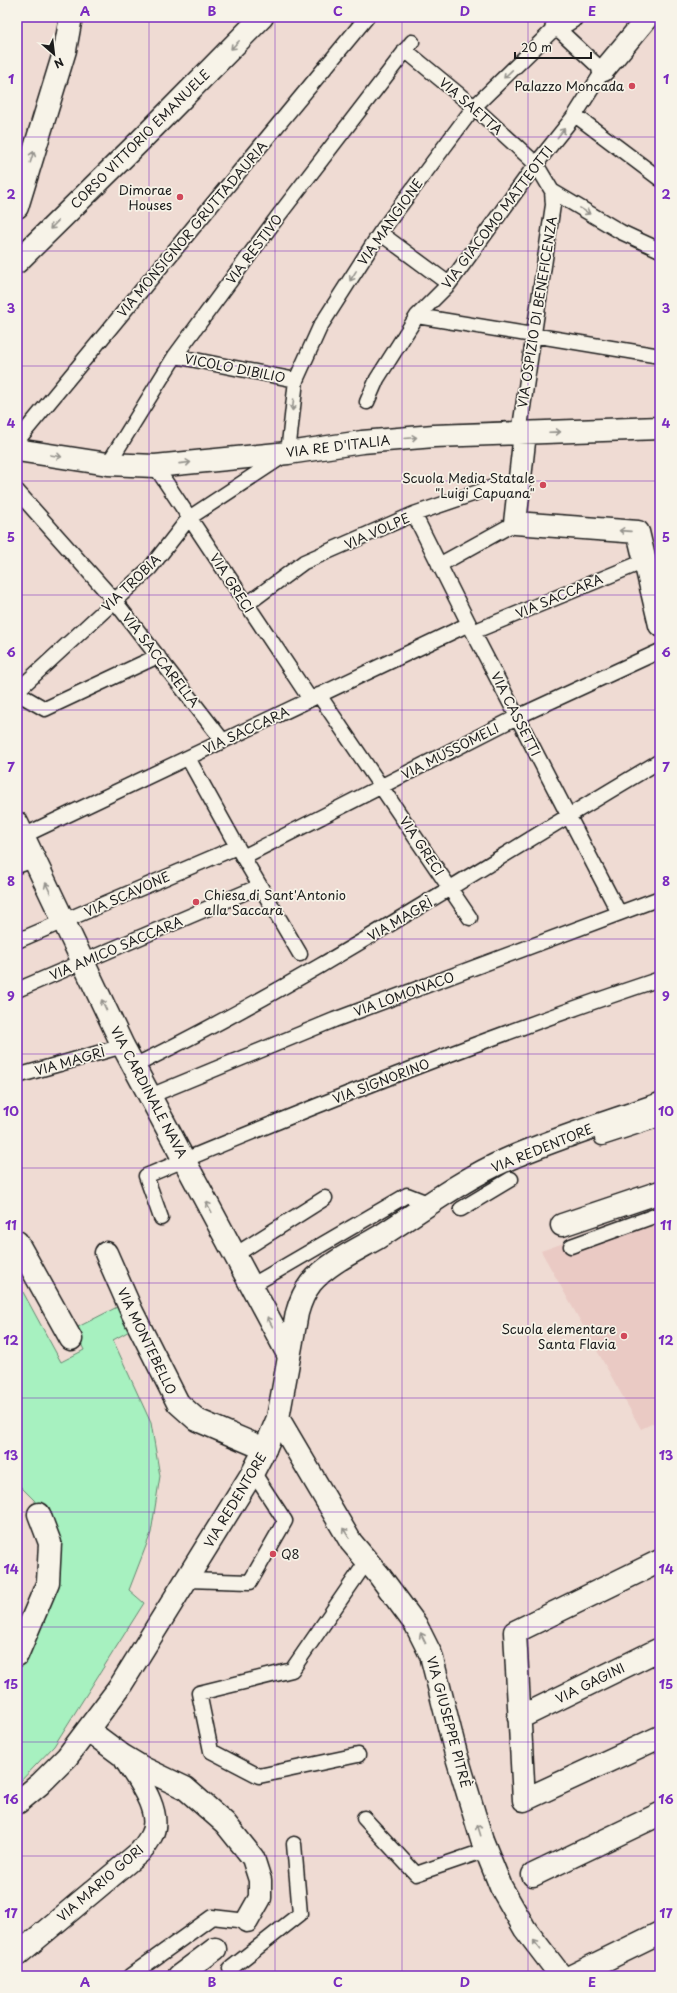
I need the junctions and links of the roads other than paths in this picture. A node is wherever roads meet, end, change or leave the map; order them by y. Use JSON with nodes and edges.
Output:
{"nodes":[{"id":1,"x":71,"y":17,"type":"edge"},
{"id":2,"x":262,"y":17,"type":"edge"},
{"id":3,"x":367,"y":17,"type":"edge"},
{"id":4,"x":648,"y":17,"type":"edge"},
{"id":5,"x":564,"y":22,"type":"edge"},
{"id":6,"x":408,"y":46,"type":"joint"},
{"id":7,"x":603,"y":71,"type":"junction"},
{"id":8,"x":474,"y":107,"type":"junction"},
{"id":9,"x":575,"y":115,"type":"junction"},
{"id":10,"x":536,"y":164,"type":"junction"},
{"id":11,"x":660,"y":179,"type":"edge"},
{"id":12,"x":552,"y":191,"type":"junction"},
{"id":13,"x":17,"y":207,"type":"edge"},
{"id":14,"x":380,"y":233,"type":"junction"},
{"id":15,"x":660,"y":250,"type":"edge"},
{"id":16,"x":17,"y":262,"type":"edge"},
{"id":17,"x":449,"y":284,"type":"junction"},
{"id":18,"x":417,"y":316,"type":"junction"},
{"id":19,"x":534,"y":336,"type":"junction"},
{"id":20,"x":175,"y":356,"type":"junction"},
{"id":21,"x":660,"y":356,"type":"edge"},
{"id":22,"x":296,"y":380,"type":"junction"},
{"id":23,"x":367,"y":402,"type":"dead end"},
{"id":24,"x":660,"y":428,"type":"edge"},
{"id":25,"x":522,"y":433,"type":"junction"},
{"id":26,"x":17,"y":441,"type":"edge"},
{"id":27,"x":17,"y":450,"type":"edge"},
{"id":28,"x":288,"y":453,"type":"junction"},
{"id":29,"x":108,"y":464,"type":"junction"},
{"id":30,"x":155,"y":466,"type":"junction"},
{"id":31,"x":520,"y":485,"type":"junction"},
{"id":32,"x":17,"y":491,"type":"edge"},
{"id":33,"x":414,"y":514,"type":"junction"},
{"id":34,"x":189,"y":518,"type":"junction"},
{"id":35,"x":514,"y":523,"type":"junction"},
{"id":36,"x":645,"y":560,"type":"junction"},
{"id":37,"x":439,"y":565,"type":"junction"},
{"id":38,"x":114,"y":600,"type":"junction"},
{"id":39,"x":246,"y":605,"type":"junction"},
{"id":40,"x":660,"y":626,"type":"edge"},
{"id":41,"x":471,"y":628,"type":"junction"},
{"id":42,"x":660,"y":651,"type":"edge"},
{"id":43,"x":158,"y":656,"type":"junction"},
{"id":44,"x":17,"y":692,"type":"edge"},
{"id":45,"x":315,"y":697,"type":"junction"},
{"id":46,"x":517,"y":717,"type":"junction"},
{"id":47,"x":223,"y":741,"type":"junction"},
{"id":48,"x":188,"y":758,"type":"junction"},
{"id":49,"x":660,"y":761,"type":"edge"},
{"id":50,"x":382,"y":786,"type":"junction"},
{"id":51,"x":568,"y":815,"type":"junction"},
{"id":52,"x":20,"y":830,"type":"edge"},
{"id":53,"x":240,"y":852,"type":"junction"},
{"id":54,"x":26,"y":863,"type":"edge"},
{"id":55,"x":260,"y":886,"type":"junction"},
{"id":56,"x":451,"y":889,"type":"junction"},
{"id":57,"x":660,"y":898,"type":"edge"},
{"id":58,"x":619,"y":913,"type":"junction"},
{"id":59,"x":470,"y":918,"type":"dead end"},
{"id":60,"x":64,"y":922,"type":"junction"},
{"id":61,"x":17,"y":941,"type":"edge"},
{"id":62,"x":300,"y":954,"type":"dead end"},
{"id":63,"x":84,"y":962,"type":"junction"},
{"id":64,"x":660,"y":979,"type":"edge"},
{"id":65,"x":17,"y":990,"type":"edge"},
{"id":66,"x":123,"y":1046,"type":"junction"},
{"id":67,"x":134,"y":1066,"type":"junction"},
{"id":68,"x":17,"y":1076,"type":"edge"},
{"id":69,"x":150,"y":1096,"type":"junction"},
{"id":70,"x":660,"y":1104,"type":"edge"},
{"id":71,"x":660,"y":1119,"type":"edge"},
{"id":72,"x":602,"y":1138,"type":"dead end"},
{"id":73,"x":184,"y":1160,"type":"junction"},
{"id":74,"x":511,"y":1179,"type":"dead end"},
{"id":75,"x":660,"y":1192,"type":"edge"},
{"id":76,"x":325,"y":1198,"type":"dead end"},
{"id":77,"x":430,"y":1204,"type":"junction"},
{"id":78,"x":461,"y":1209,"type":"dead end"},
{"id":79,"x":660,"y":1214,"type":"edge"},
{"id":80,"x":161,"y":1218,"type":"dead end"},
{"id":81,"x":562,"y":1225,"type":"dead end"},
{"id":82,"x":17,"y":1242,"type":"edge"},
{"id":83,"x":571,"y":1246,"type":"dead end"},
{"id":84,"x":106,"y":1253,"type":"dead end"},
{"id":85,"x":235,"y":1255,"type":"junction"},
{"id":86,"x":251,"y":1286,"type":"junction"},
{"id":87,"x":71,"y":1339,"type":"dead end"},
{"id":88,"x":289,"y":1356,"type":"junction"},
{"id":89,"x":278,"y":1418,"type":"junction"},
{"id":90,"x":265,"y":1449,"type":"junction"},
{"id":91,"x":253,"y":1472,"type":"junction"},
{"id":92,"x":39,"y":1514,"type":"dead end"},
{"id":93,"x":367,"y":1561,"type":"junction"},
{"id":94,"x":660,"y":1561,"type":"edge"},
{"id":95,"x":187,"y":1580,"type":"junction"},
{"id":96,"x":660,"y":1649,"type":"edge"},
{"id":97,"x":17,"y":1655,"type":"edge"},
{"id":98,"x":519,"y":1718,"type":"junction"},
{"id":99,"x":88,"y":1730,"type":"junction"},
{"id":100,"x":660,"y":1737,"type":"edge"},
{"id":101,"x":358,"y":1755,"type":"dead end"},
{"id":102,"x":123,"y":1756,"type":"junction"},
{"id":103,"x":17,"y":1803,"type":"edge"},
{"id":104,"x":660,"y":1814,"type":"edge"},
{"id":105,"x":364,"y":1818,"type":"dead end"},
{"id":106,"x":294,"y":1844,"type":"dead end"},
{"id":107,"x":486,"y":1850,"type":"junction"},
{"id":108,"x":533,"y":1875,"type":"dead end"},
{"id":109,"x":248,"y":1921,"type":"joint"},
{"id":110,"x":660,"y":1933,"type":"edge"},
{"id":111,"x":215,"y":1949,"type":"joint"},
{"id":112,"x":17,"y":1955,"type":"edge"},
{"id":113,"x":233,"y":1973,"type":"edge"},
{"id":114,"x":130,"y":1976,"type":"edge"},
{"id":115,"x":179,"y":1976,"type":"edge"},
{"id":116,"x":561,"y":1976,"type":"edge"},
{"id":117,"x":572,"y":1976,"type":"edge"}],
"edges":[{"from":13,"to":1,"type":"street","one_way":true},
{"from":2,"to":16,"type":"street","name":"CORSO VITTORIO EMANUELE","one_way":true},
{"from":3,"to":26,"type":"lane","name":"VIA MONSIGNOR GRUTTADAURIA"},
{"from":4,"to":7,"type":"street","name":"VIA GIACOMO MATTEOTTI"},
{"from":5,"to":7,"type":"lane"},
{"from":5,"to":8,"type":"lane","name":"VIA MANGIONE","one_way":true},
{"from":6,"to":8,"type":"lane","name":"VIA SAETTA"},
{"from":6,"to":20,"type":"lane","name":"VIA RESTIVO"},
{"from":7,"to":9,"type":"lane","name":"VIA GIACOMO MATTEOTTI"},
{"from":8,"to":10,"type":"lane","name":"VIA SAETTA"},
{"from":8,"to":14,"type":"lane","name":"VIA MANGIONE"},
{"from":10,"to":9,"type":"lane","name":"VIA GIACOMO MATTEOTTI","one_way":true},
{"from":9,"to":11,"type":"lane"},
{"from":10,"to":12,"type":"lane","name":"VIA SAETTA"},
{"from":10,"to":17,"type":"lane","name":"VIA GIACOMO MATTEOTTI"},
{"from":12,"to":15,"type":"lane","one_way":true},
{"from":12,"to":19,"type":"lane","name":"VIA OSPIZIO DI BENEFICENZA"},
{"from":14,"to":17,"type":"lane"},
{"from":14,"to":22,"type":"lane","name":"VIA MANGIONE","one_way":true},
{"from":17,"to":18,"type":"lane","name":"VIA GIACOMO MATTEOTTI"},
{"from":18,"to":19,"type":"lane"},
{"from":18,"to":23,"type":"lane","name":"VIA GIACOMO MATTEOTTI"},
{"from":19,"to":21,"type":"lane"},
{"from":19,"to":25,"type":"lane","name":"VIA OSPIZIO DI BENEFICENZA"},
{"from":20,"to":22,"type":"lane","name":"VICOLO DIBILIO"},
{"from":20,"to":29,"type":"lane","name":"VIA RESTIVO"},
{"from":22,"to":28,"type":"lane","name":"VIA MANGIONE","one_way":true},
{"from":25,"to":24,"type":"street","name":"VIA RE D'ITALIA","one_way":true},
{"from":28,"to":25,"type":"street","name":"VIA RE D'ITALIA","one_way":true},
{"from":25,"to":31,"type":"street"},
{"from":27,"to":29,"type":"street","name":"VIA RE D'ITALIA","one_way":true},
{"from":30,"to":28,"type":"street","name":"VIA RE D'ITALIA","one_way":true},
{"from":28,"to":34,"type":"lane","name":"VIA TROBIA"},
{"from":29,"to":30,"type":"street","name":"VIA RE D'ITALIA"},
{"from":30,"to":34,"type":"lane","name":"VIA GRECI"},
{"from":31,"to":33,"type":"lane","name":"VIA VOLPE"},
{"from":31,"to":35,"type":"street"},
{"from":32,"to":38,"type":"lane","name":"VIA SACCARELLA"},
{"from":33,"to":37,"type":"lane","name":"VIA CASSETTI"},
{"from":33,"to":39,"type":"lane","name":"VIA VOLPE"},
{"from":34,"to":38,"type":"lane","name":"VIA TROBIA"},
{"from":34,"to":39,"type":"lane","name":"VIA GRECI"},
{"from":36,"to":35,"type":"street","one_way":true},
{"from":35,"to":37,"type":"lane"},
{"from":36,"to":40,"type":"street"},
{"from":36,"to":41,"type":"lane","name":"VIA SACCARA"},
{"from":37,"to":41,"type":"lane","name":"VIA CASSETTI"},
{"from":38,"to":43,"type":"lane","name":"VIA SACCARELLA"},
{"from":38,"to":44,"type":"lane","name":"VIA TROBIA"},
{"from":39,"to":45,"type":"lane","name":"VIA GRECI"},
{"from":41,"to":45,"type":"lane","name":"VIA SACCARA"},
{"from":41,"to":46,"type":"lane","name":"VIA CASSETTI"},
{"from":42,"to":46,"type":"lane","name":"VIA MUSSOMELI"},
{"from":43,"to":44,"type":"lane"},
{"from":43,"to":47,"type":"lane","name":"VIA SACCARELLA"},
{"from":45,"to":47,"type":"lane","name":"VIA SACCARA"},
{"from":45,"to":50,"type":"lane","name":"VIA GRECI"},
{"from":46,"to":50,"type":"lane","name":"VIA MUSSOMELI"},
{"from":46,"to":51,"type":"lane","name":"VIA CASSETTI"},
{"from":47,"to":48,"type":"lane","name":"VIA SACCARA"},
{"from":48,"to":52,"type":"lane","name":"VIA SACCARA"},
{"from":48,"to":53,"type":"lane"},
{"from":49,"to":51,"type":"lane","name":"VIA MAGRÌ"},
{"from":50,"to":53,"type":"lane","name":"VIA MUSSOMELI"},
{"from":50,"to":56,"type":"lane","name":"VIA GRECI"},
{"from":51,"to":56,"type":"lane","name":"VIA MAGRÌ"},
{"from":51,"to":58,"type":"lane","name":"VIA CASSETTI"},
{"from":52,"to":54,"type":"street","name":"VIA CARDINALE NAVA"},
{"from":53,"to":55,"type":"lane"},
{"from":53,"to":60,"type":"lane","name":"VIA SCAVONE"},
{"from":60,"to":54,"type":"street","name":"VIA CARDINALE NAVA","one_way":true},
{"from":55,"to":62,"type":"lane"},
{"from":55,"to":63,"type":"lane","name":"VIA AMICO SACCARA"},
{"from":56,"to":59,"type":"lane","name":"VIA GRECI"},
{"from":56,"to":67,"type":"lane","name":"VIA MAGRÌ"},
{"from":57,"to":58,"type":"lane","name":"VIA LOMONACO"},
{"from":58,"to":69,"type":"lane","name":"VIA LOMONACO"},
{"from":60,"to":61,"type":"lane","name":"VIA SCAVONE"},
{"from":60,"to":63,"type":"street","name":"VIA CARDINALE NAVA"},
{"from":63,"to":65,"type":"lane","name":"VIA AMICO SACCARA"},
{"from":66,"to":63,"type":"street","name":"VIA CARDINALE NAVA","one_way":true},
{"from":64,"to":73,"type":"lane","name":"VIA SIGNORINO"},
{"from":66,"to":67,"type":"street","name":"VIA CARDINALE NAVA"},
{"from":66,"to":68,"type":"lane","name":"VIA MAGRÌ"},
{"from":67,"to":69,"type":"street","name":"VIA CARDINALE NAVA"},
{"from":69,"to":73,"type":"street","name":"VIA CARDINALE NAVA"},
{"from":70,"to":77,"type":"street","name":"VIA REDENTORE"},
{"from":71,"to":72,"type":"lane","name":"VIA REDENTORE"},
{"from":73,"to":80,"type":"lane","name":"VIA SIGNORINO"},
{"from":85,"to":73,"type":"street","name":"VIA CARDINALE NAVA","one_way":true},
{"from":74,"to":78,"type":"lane","name":"VIA REDENTORE"},
{"from":75,"to":81,"type":"street"},
{"from":76,"to":85,"type":"lane"},
{"from":77,"to":86,"type":"lane"},
{"from":77,"to":88,"type":"street","name":"VIA REDENTORE"},
{"from":79,"to":83,"type":"lane"},
{"from":82,"to":87,"type":"street"},
{"from":84,"to":90,"type":"street","name":"VIA MONTEBELLO"},
{"from":85,"to":86,"type":"street","name":"VIA CARDINALE NAVA"},
{"from":88,"to":86,"type":"street","name":"VIA CARDINALE NAVA","one_way":true},
{"from":88,"to":89,"type":"street","name":"VIA REDENTORE"},
{"from":89,"to":90,"type":"street","name":"VIA REDENTORE"},
{"from":93,"to":89,"type":"street","name":"VIA GIUSEPPE PITRÈ","one_way":true},
{"from":90,"to":91,"type":"street","name":"VIA REDENTORE"},
{"from":91,"to":95,"type":"street","name":"VIA REDENTORE"},
{"from":91,"to":95,"type":"lane"},
{"from":92,"to":97,"type":"street"},
{"from":93,"to":101,"type":"lane"},
{"from":107,"to":93,"type":"street","name":"VIA GIUSEPPE PITRÈ","one_way":true},
{"from":94,"to":98,"type":"street"},
{"from":95,"to":99,"type":"street","name":"VIA REDENTORE"},
{"from":96,"to":98,"type":"street","name":"VIA GAGINI"},
{"from":98,"to":100,"type":"street"},
{"from":99,"to":102,"type":"street","name":"VIA MARIO GORI"},
{"from":99,"to":103,"type":"street","name":"VIA REDENTORE"},
{"from":102,"to":109,"type":"street","name":"VIA MARIO GORI"},
{"from":102,"to":112,"type":"street","name":"VIA MARIO GORI"},
{"from":104,"to":108,"type":"street"},
{"from":105,"to":107,"type":"lane"},
{"from":106,"to":113,"type":"lane"},
{"from":116,"to":107,"type":"street","name":"VIA GIUSEPPE PITRÈ","one_way":true},
{"from":109,"to":114,"type":"lane"},
{"from":110,"to":117,"type":"street"},
{"from":111,"to":113,"type":"lane"},
{"from":111,"to":115,"type":"street"}]}
